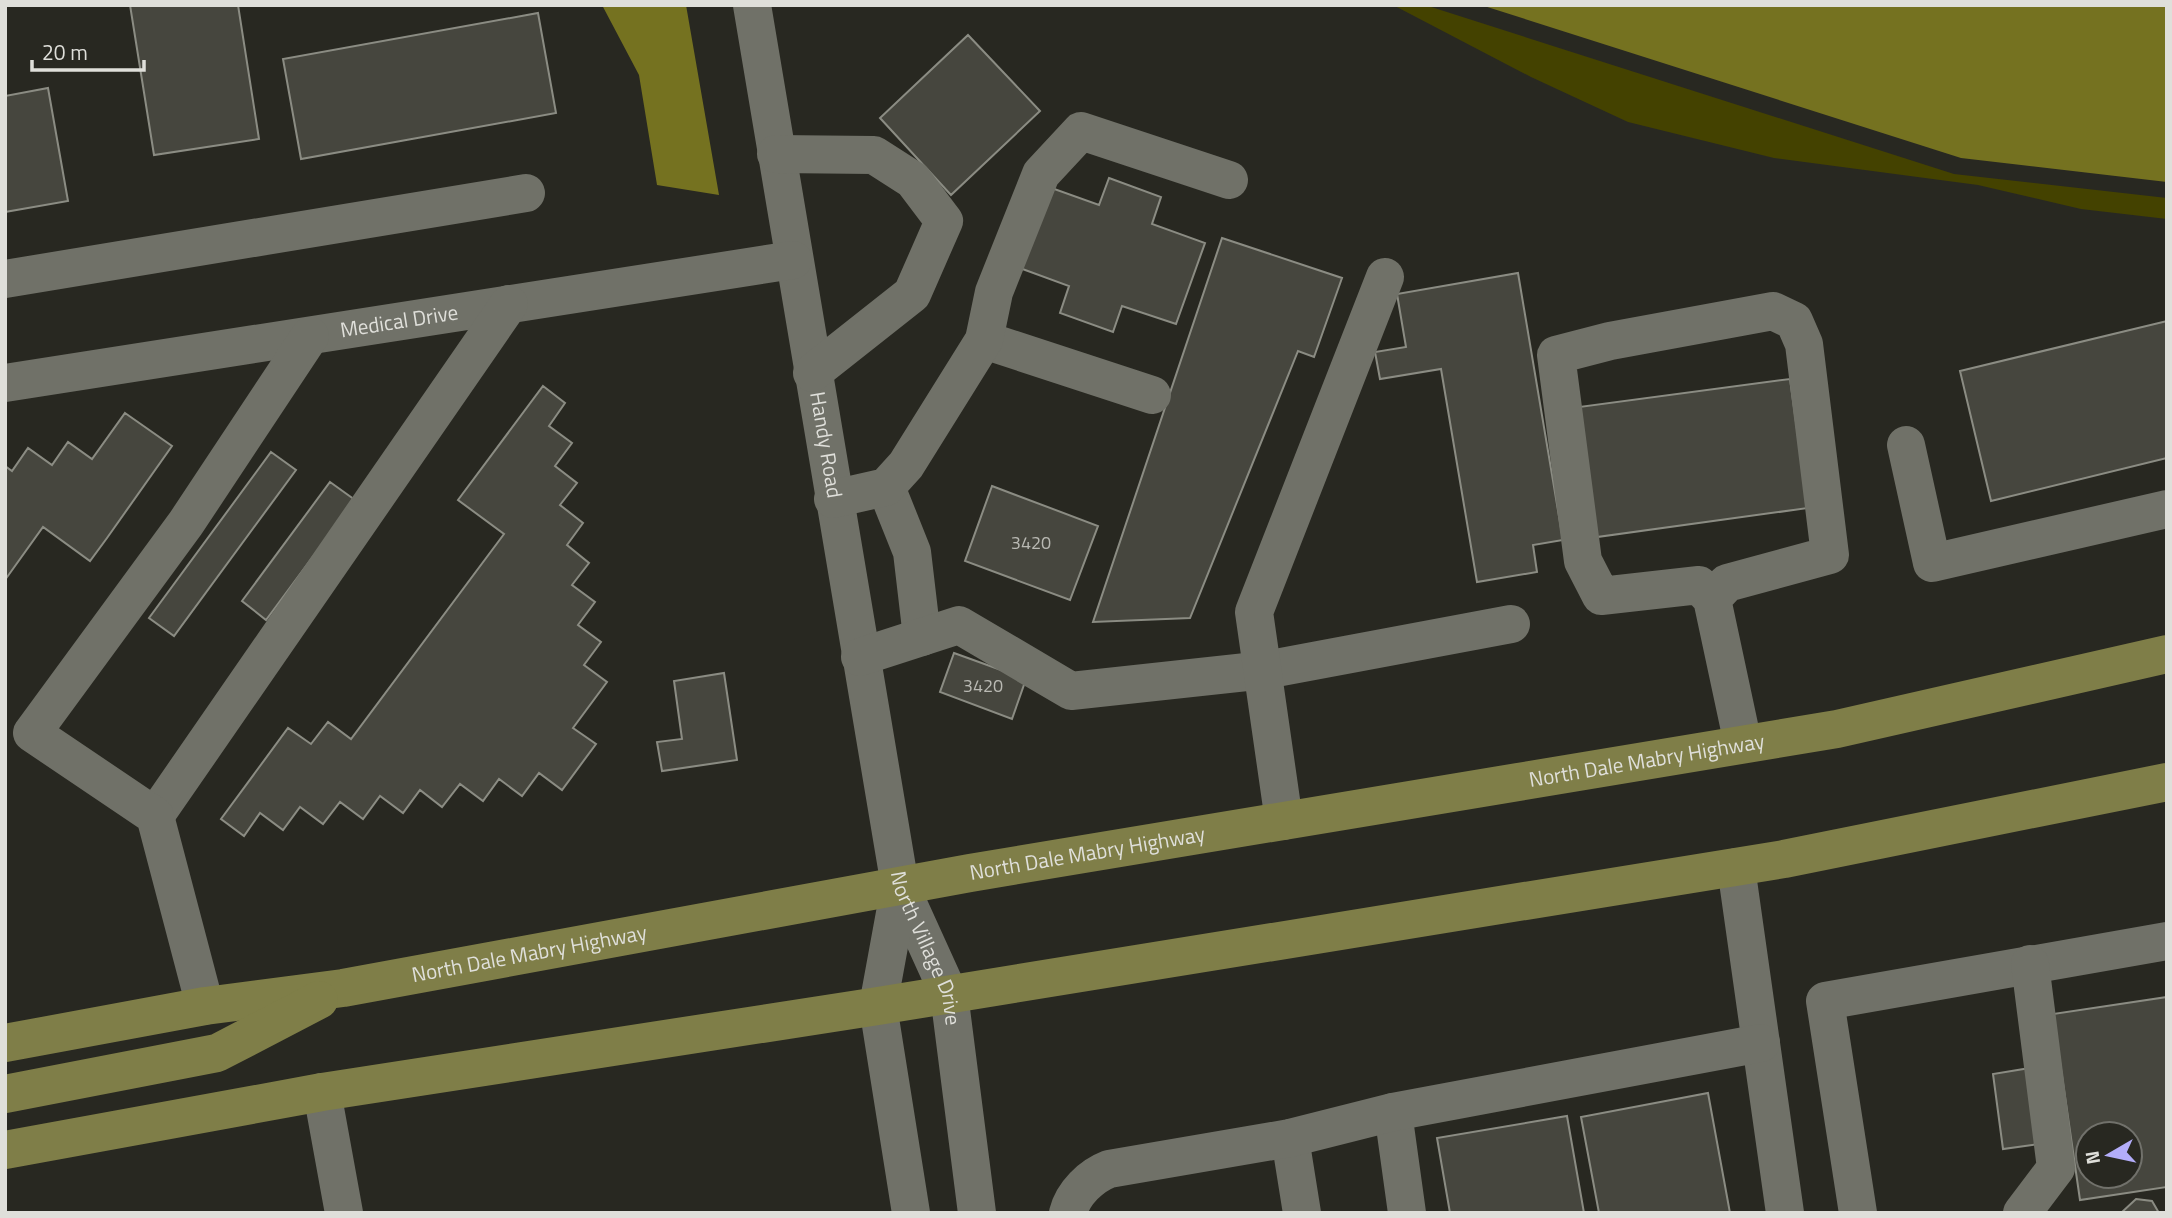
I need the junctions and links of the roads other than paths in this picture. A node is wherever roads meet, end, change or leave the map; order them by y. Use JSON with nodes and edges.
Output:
{"nodes":[{"id":1,"x":752,"y":5,"type":"edge"},
{"id":2,"x":776,"y":154,"type":"junction"},
{"id":3,"x":1229,"y":180,"type":"dead end"},
{"id":4,"x":526,"y":193,"type":"dead end"},
{"id":5,"x":793,"y":260,"type":"junction"},
{"id":6,"x":1385,"y":277,"type":"dead end"},
{"id":7,"x":5,"y":279,"type":"edge"},
{"id":8,"x":509,"y":304,"type":"junction"},
{"id":9,"x":310,"y":336,"type":"junction"},
{"id":10,"x":984,"y":340,"type":"junction"},
{"id":11,"x":812,"y":373,"type":"junction"},
{"id":12,"x":5,"y":383,"type":"edge"},
{"id":13,"x":1152,"y":395,"type":"dead end"},
{"id":14,"x":1906,"y":445,"type":"dead end"},
{"id":15,"x":887,"y":487,"type":"junction"},
{"id":16,"x":833,"y":499,"type":"junction"},
{"id":17,"x":2167,"y":509,"type":"edge"},
{"id":18,"x":1712,"y":599,"type":"junction"},
{"id":19,"x":1511,"y":624,"type":"dead end"},
{"id":20,"x":922,"y":637,"type":"junction"},
{"id":21,"x":2167,"y":654,"type":"edge"},
{"id":22,"x":860,"y":657,"type":"junction"},
{"id":23,"x":1265,"y":670,"type":"junction"},
{"id":24,"x":1743,"y":744,"type":"junction"},
{"id":25,"x":2167,"y":782,"type":"edge"},
{"id":26,"x":155,"y":816,"type":"junction"},
{"id":27,"x":1284,"y":821,"type":"junction"},
{"id":28,"x":1736,"y":867,"type":"junction"},
{"id":29,"x":900,"y":886,"type":"junction"},
{"id":30,"x":2167,"y":941,"type":"edge"},
{"id":31,"x":2030,"y":964,"type":"junction"},
{"id":32,"x":343,"y":988,"type":"junction"},
{"id":33,"x":949,"y":994,"type":"junction"},
{"id":34,"x":205,"y":1006,"type":"junction"},
{"id":35,"x":878,"y":1006,"type":"junction"},
{"id":36,"x":5,"y":1043,"type":"edge"},
{"id":37,"x":1761,"y":1043,"type":"junction"},
{"id":38,"x":322,"y":1092,"type":"junction"},
{"id":39,"x":5,"y":1094,"type":"edge"},
{"id":40,"x":1393,"y":1111,"type":"junction"},
{"id":41,"x":1290,"y":1138,"type":"junction"},
{"id":42,"x":5,"y":1150,"type":"edge"},
{"id":43,"x":344,"y":1213,"type":"edge"},
{"id":44,"x":911,"y":1213,"type":"edge"},
{"id":45,"x":976,"y":1213,"type":"edge"},
{"id":46,"x":1068,"y":1213,"type":"edge"},
{"id":47,"x":1302,"y":1213,"type":"edge"},
{"id":48,"x":1408,"y":1213,"type":"edge"},
{"id":49,"x":1784,"y":1213,"type":"edge"},
{"id":50,"x":1858,"y":1213,"type":"edge"},
{"id":51,"x":2022,"y":1213,"type":"edge"}],
"edges":[{"from":1,"to":2,"type":"street","name":"Handy Road"},
{"from":2,"to":5,"type":"street","name":"Handy Road"},
{"from":2,"to":11,"type":"street"},
{"from":3,"to":10,"type":"street"},
{"from":4,"to":7,"type":"street"},
{"from":5,"to":8,"type":"street","name":"Medical Drive"},
{"from":5,"to":11,"type":"street","name":"Handy Road"},
{"from":6,"to":23,"type":"street"},
{"from":8,"to":9,"type":"street","name":"Medical Drive"},
{"from":8,"to":26,"type":"street"},
{"from":9,"to":12,"type":"street","name":"Medical Drive"},
{"from":9,"to":26,"type":"street"},
{"from":10,"to":13,"type":"street"},
{"from":10,"to":15,"type":"street"},
{"from":11,"to":16,"type":"street","name":"Handy Road"},
{"from":14,"to":17,"type":"street"},
{"from":15,"to":16,"type":"street"},
{"from":15,"to":20,"type":"street"},
{"from":16,"to":22,"type":"street","name":"Handy Road"},
{"from":18,"to":18,"type":"street"},
{"from":18,"to":24,"type":"street"},
{"from":19,"to":23,"type":"street"},
{"from":20,"to":22,"type":"street"},
{"from":20,"to":23,"type":"street"},
{"from":21,"to":24,"type":"main road","name":"North Dale Mabry Highway"},
{"from":22,"to":29,"type":"street","name":"Handy Road"},
{"from":23,"to":27,"type":"street"},
{"from":24,"to":27,"type":"main road","name":"North Dale Mabry Highway"},
{"from":25,"to":28,"type":"main road"},
{"from":26,"to":34,"type":"street"},
{"from":27,"to":29,"type":"main road","name":"North Dale Mabry Highway"},
{"from":28,"to":33,"type":"main road"},
{"from":28,"to":37,"type":"street"},
{"from":29,"to":32,"type":"main road","name":"North Dale Mabry Highway"},
{"from":29,"to":33,"type":"street","name":"North Village Drive"},
{"from":29,"to":35,"type":"street","name":"North Village Drive"},
{"from":30,"to":31,"type":"street"},
{"from":31,"to":50,"type":"street"},
{"from":31,"to":51,"type":"street"},
{"from":32,"to":34,"type":"main road","name":"North Dale Mabry Highway"},
{"from":32,"to":39,"type":"main road"},
{"from":33,"to":35,"type":"main road"},
{"from":33,"to":45,"type":"street","name":"North Village Drive"},
{"from":34,"to":36,"type":"main road","name":"North Dale Mabry Highway"},
{"from":35,"to":38,"type":"main road"},
{"from":35,"to":44,"type":"street","name":"North Village Drive"},
{"from":37,"to":40,"type":"street"},
{"from":37,"to":49,"type":"street"},
{"from":38,"to":42,"type":"main road"},
{"from":38,"to":43,"type":"street"},
{"from":40,"to":41,"type":"street"},
{"from":40,"to":48,"type":"street"},
{"from":41,"to":46,"type":"street"},
{"from":41,"to":47,"type":"street"}]}
